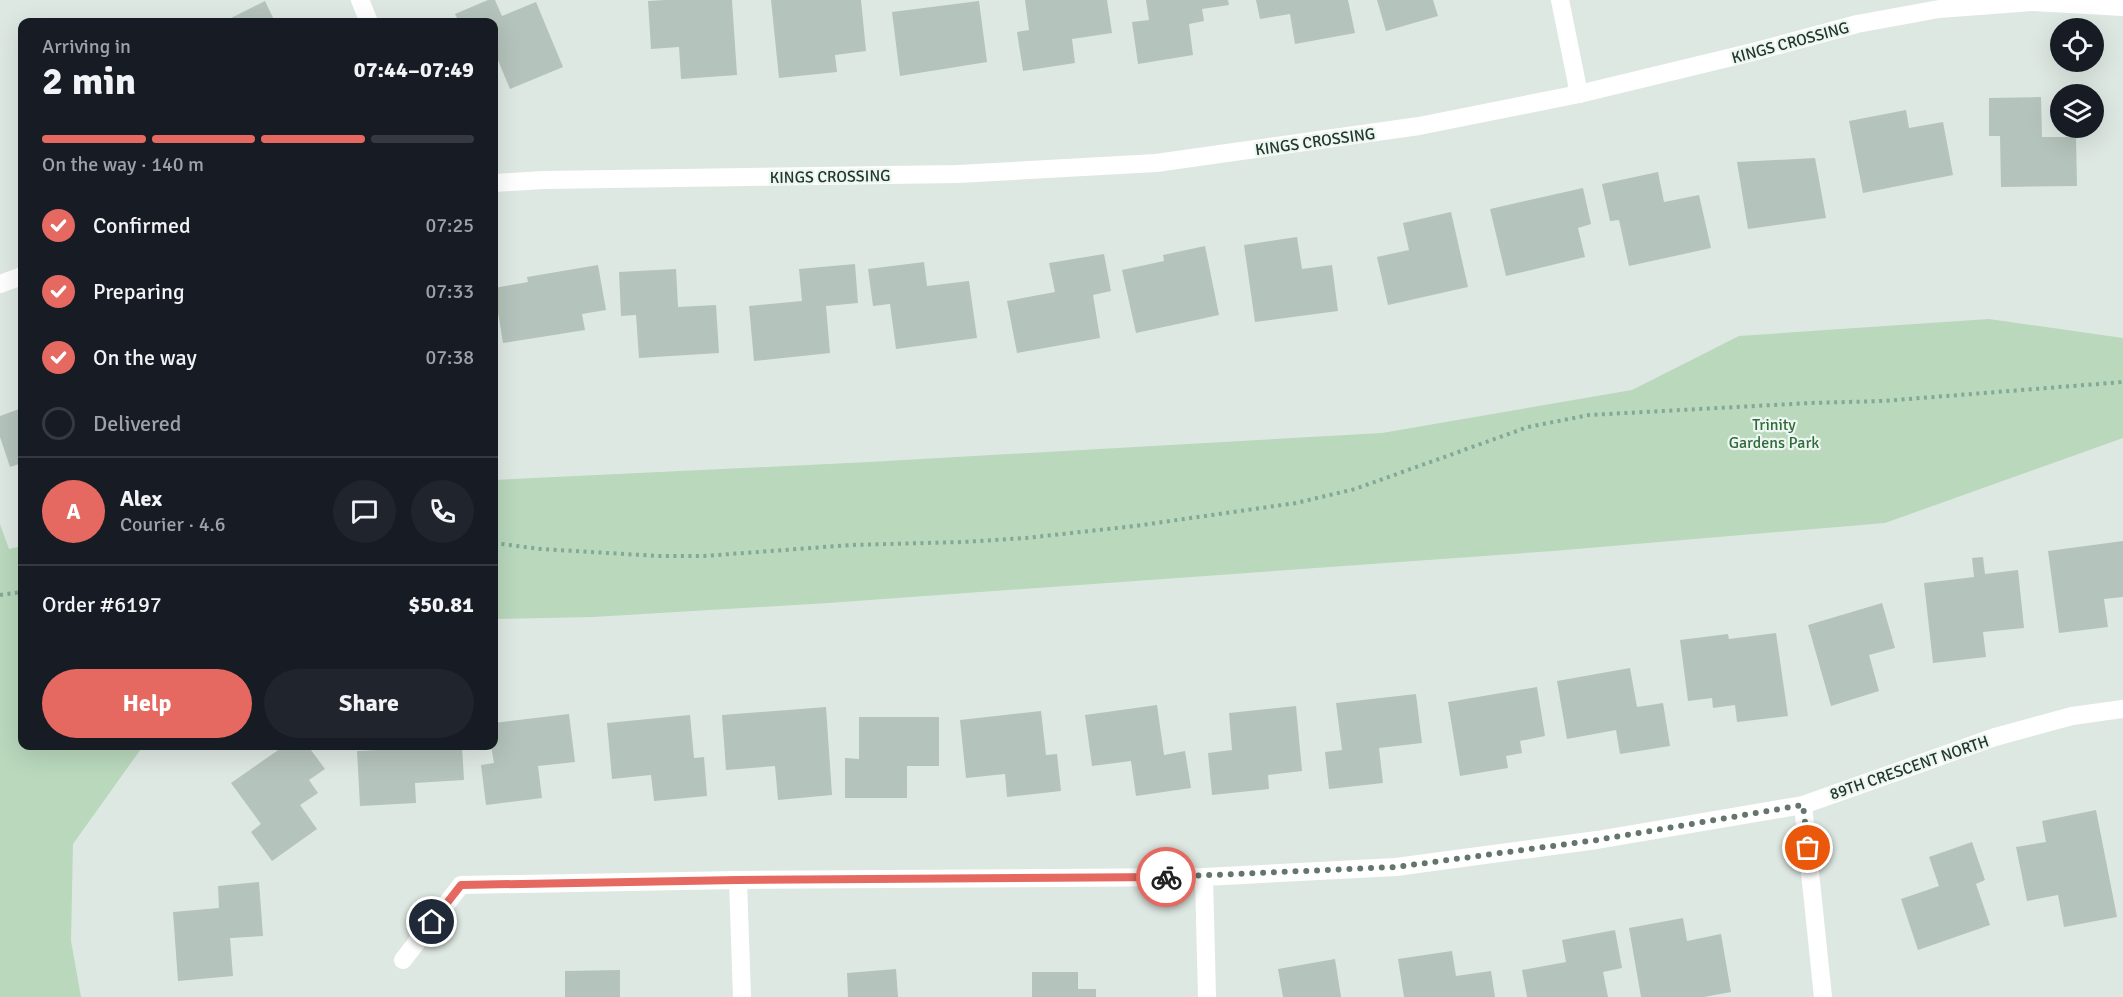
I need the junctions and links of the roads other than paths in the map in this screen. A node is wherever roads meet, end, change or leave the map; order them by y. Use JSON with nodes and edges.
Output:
{"nodes":[{"id":1,"x":360,"y":0,"type":"edge"},
{"id":2,"x":1560,"y":0,"type":"edge"},
{"id":3,"x":2085,"y":2,"type":"edge"},
{"id":4,"x":2123,"y":7,"type":"edge"},
{"id":5,"x":367,"y":18,"type":"edge"},
{"id":6,"x":1579,"y":94,"type":"junction"},
{"id":7,"x":498,"y":183,"type":"edge"},
{"id":8,"x":18,"y":277,"type":"edge"},
{"id":9,"x":0,"y":284,"type":"edge"},
{"id":10,"x":2123,"y":709,"type":"edge"},
{"id":11,"x":1803,"y":805,"type":"junction"},
{"id":12,"x":1204,"y":877,"type":"junction"},
{"id":13,"x":738,"y":880,"type":"junction"},
{"id":14,"x":403,"y":960,"type":"dead end"},
{"id":15,"x":742,"y":997,"type":"edge"},
{"id":16,"x":1207,"y":997,"type":"edge"},
{"id":17,"x":1823,"y":997,"type":"edge"}],
"edges":[{"from":1,"to":5,"type":"street"},
{"from":2,"to":6,"type":"street"},
{"from":3,"to":4,"type":"street","name":"KINGS CROSSING"},
{"from":3,"to":6,"type":"street","name":"KINGS CROSSING"},
{"from":6,"to":7,"type":"street","name":"KINGS CROSSING"},
{"from":8,"to":9,"type":"street"},
{"from":10,"to":11,"type":"street","name":"89TH CRESCENT NORTH"},
{"from":11,"to":12,"type":"street","name":"89TH CRESCENT NORTH"},
{"from":11,"to":17,"type":"street"},
{"from":12,"to":13,"type":"street","name":"89TH CRESCENT NORTH"},
{"from":12,"to":16,"type":"street"},
{"from":13,"to":14,"type":"street","name":"89TH CRESCENT NORTH"},
{"from":13,"to":15,"type":"street"}]}
